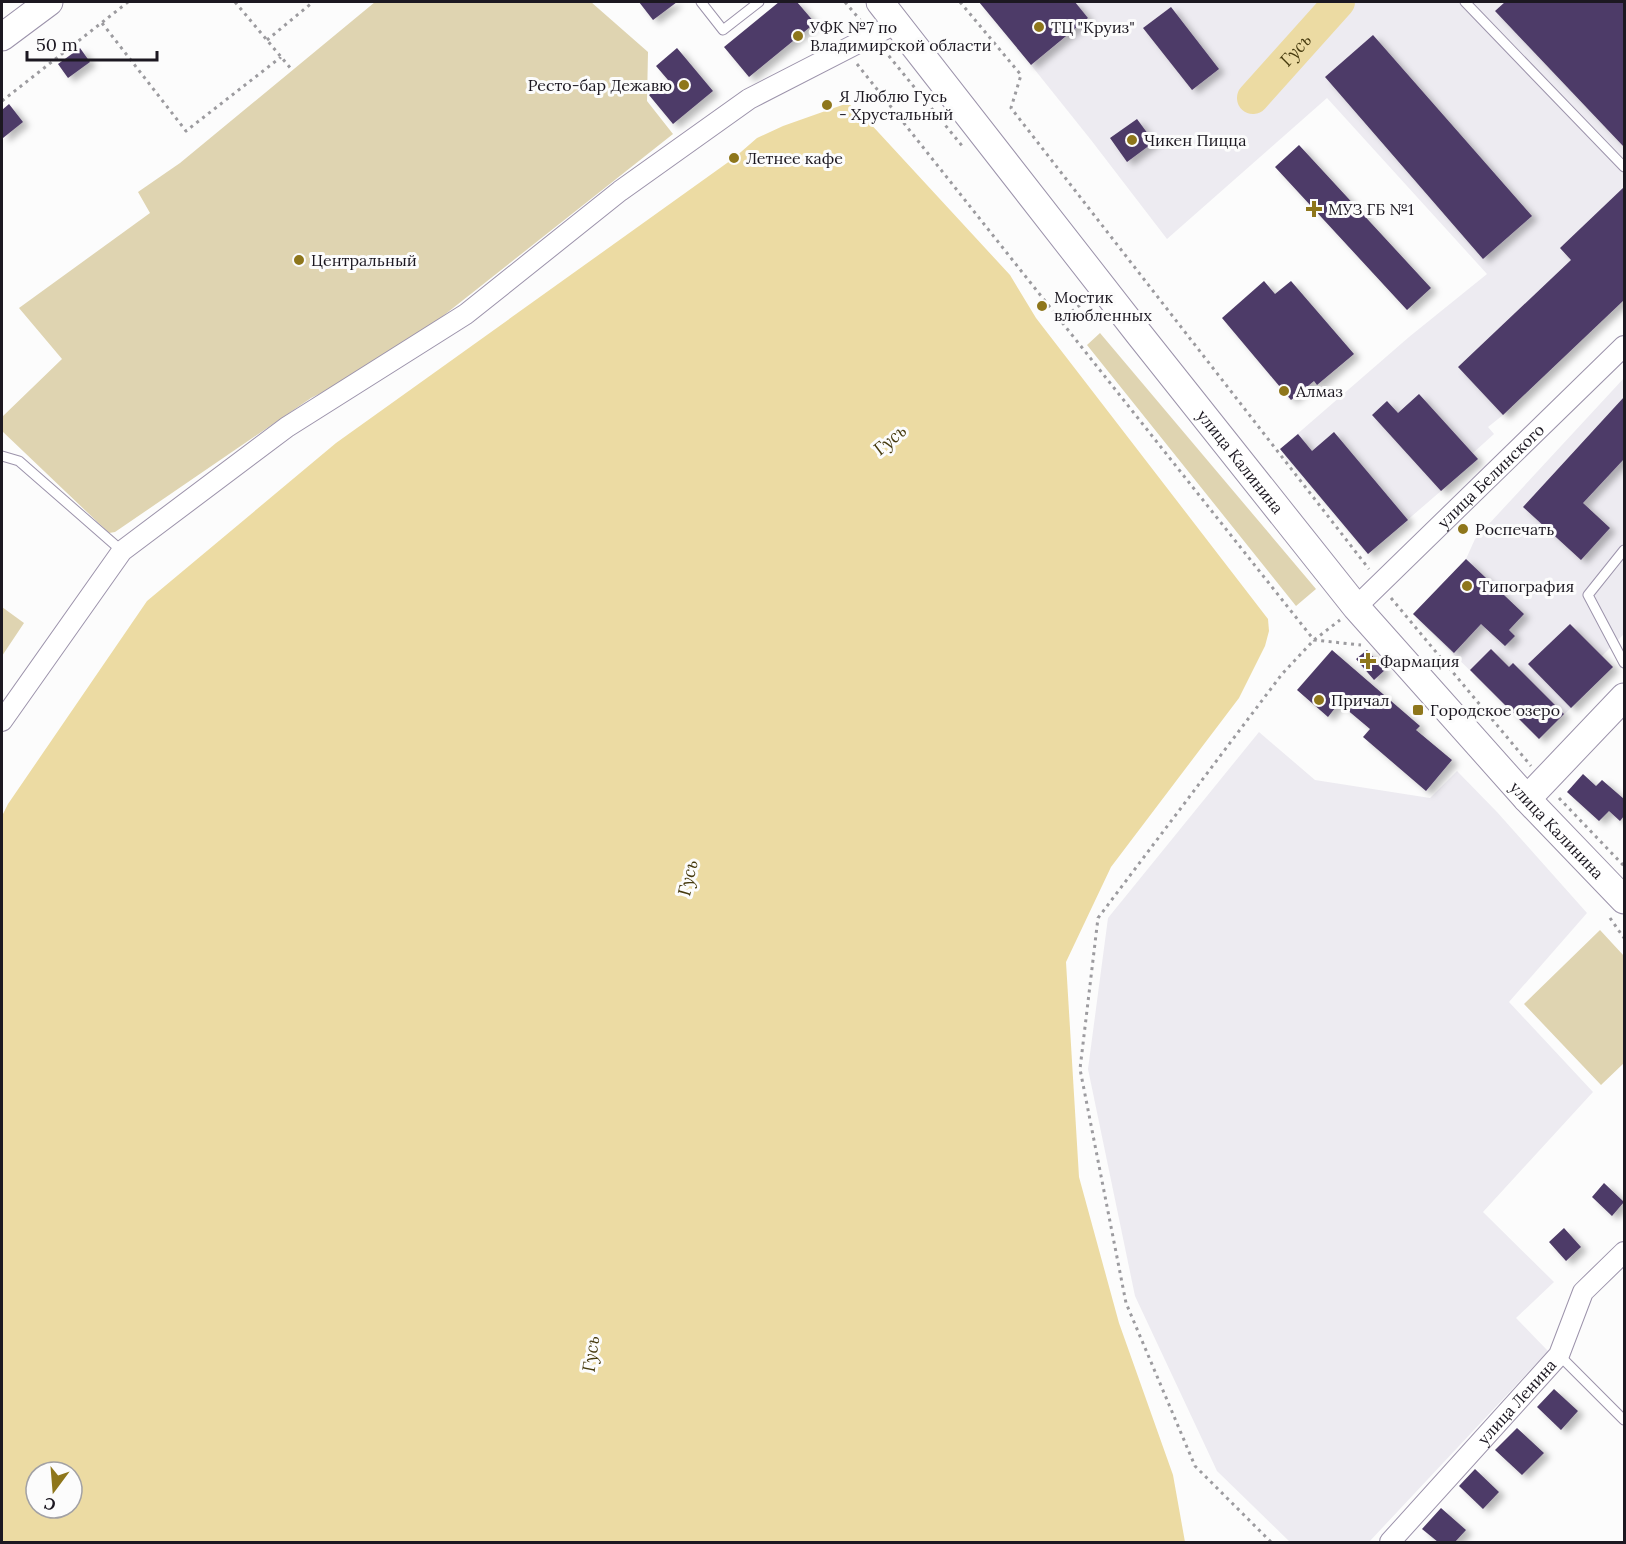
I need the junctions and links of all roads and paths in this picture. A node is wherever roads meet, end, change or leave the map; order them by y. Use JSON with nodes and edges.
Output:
{"nodes":[{"id":1,"x":49,"y":2,"type":"edge"},
{"id":2,"x":128,"y":2,"type":"edge"},
{"id":3,"x":235,"y":2,"type":"edge"},
{"id":4,"x":313,"y":2,"type":"edge"},
{"id":5,"x":700,"y":2,"type":"edge"},
{"id":6,"x":759,"y":2,"type":"edge"},
{"id":7,"x":845,"y":2,"type":"edge"},
{"id":8,"x":880,"y":2,"type":"edge"},
{"id":9,"x":960,"y":2,"type":"edge"},
{"id":10,"x":1466,"y":2,"type":"edge"},
{"id":11,"x":102,"y":22,"type":"junction"},
{"id":12,"x":897,"y":24,"type":"junction"},
{"id":13,"x":873,"y":36,"type":"junction"},
{"id":14,"x":2,"y":38,"type":"edge"},
{"id":15,"x":267,"y":40,"type":"junction"},
{"id":16,"x":846,"y":49,"type":"junction"},
{"id":17,"x":281,"y":57,"type":"junction"},
{"id":18,"x":292,"y":70,"type":"dead end"},
{"id":19,"x":2,"y":101,"type":"edge"},
{"id":20,"x":969,"y":154,"type":"dead end"},
{"id":21,"x":1624,"y":167,"type":"edge"},
{"id":22,"x":1086,"y":300,"type":"dead end"},
{"id":23,"x":1060,"y":321,"type":"junction"},
{"id":24,"x":1624,"y":346,"type":"edge"},
{"id":25,"x":2,"y":456,"type":"edge"},
{"id":26,"x":1624,"y":550,"type":"edge"},
{"id":27,"x":122,"y":551,"type":"junction"},
{"id":28,"x":1380,"y":584,"type":"junction"},
{"id":29,"x":1356,"y":607,"type":"junction"},
{"id":30,"x":1314,"y":640,"type":"junction"},
{"id":31,"x":1624,"y":663,"type":"edge"},
{"id":32,"x":1624,"y":698,"type":"edge"},
{"id":33,"x":2,"y":721,"type":"edge"},
{"id":34,"x":1536,"y":791,"type":"junction"},
{"id":35,"x":1624,"y":866,"type":"edge"},
{"id":36,"x":1624,"y":900,"type":"edge"},
{"id":37,"x":1624,"y":1252,"type":"edge"},
{"id":38,"x":1559,"y":1355,"type":"junction"},
{"id":39,"x":1624,"y":1420,"type":"edge"},
{"id":40,"x":1271,"y":1542,"type":"edge"},
{"id":41,"x":1390,"y":1542,"type":"edge"}],
"edges":[{"from":1,"to":14,"type":"main road"},
{"from":2,"to":11,"type":"path"},
{"from":3,"to":15,"type":"path"},
{"from":4,"to":15,"type":"path"},
{"from":5,"to":6,"type":"lane"},
{"from":7,"to":13,"type":"path"},
{"from":8,"to":12,"type":"main road","name":"улица Калинина"},
{"from":9,"to":28,"type":"path"},
{"from":10,"to":21,"type":"lane"},
{"from":11,"to":17,"type":"path"},
{"from":11,"to":19,"type":"path"},
{"from":12,"to":13,"type":"street"},
{"from":12,"to":29,"type":"main road","name":"улица Калинина"},
{"from":13,"to":16,"type":"street"},
{"from":13,"to":20,"type":"path"},
{"from":15,"to":17,"type":"path"},
{"from":16,"to":23,"type":"path"},
{"from":16,"to":27,"type":"street"},
{"from":17,"to":18,"type":"path"},
{"from":22,"to":23,"type":"path"},
{"from":23,"to":30,"type":"path"},
{"from":24,"to":28,"type":"street","name":"улица Белинского"},
{"from":25,"to":27,"type":"lane"},
{"from":26,"to":31,"type":"lane"},
{"from":27,"to":33,"type":"street"},
{"from":28,"to":29,"type":"street","name":"улица Белинского"},
{"from":28,"to":34,"type":"path"},
{"from":29,"to":30,"type":"path"},
{"from":29,"to":34,"type":"main road","name":"улица Калинина"},
{"from":30,"to":40,"type":"path"},
{"from":32,"to":34,"type":"main road"},
{"from":34,"to":35,"type":"path"},
{"from":34,"to":36,"type":"main road","name":"улица Калинина"},
{"from":37,"to":38,"type":"street","name":"улица Ленина"},
{"from":38,"to":39,"type":"lane"},
{"from":38,"to":41,"type":"street","name":"улица Ленина"}]}
